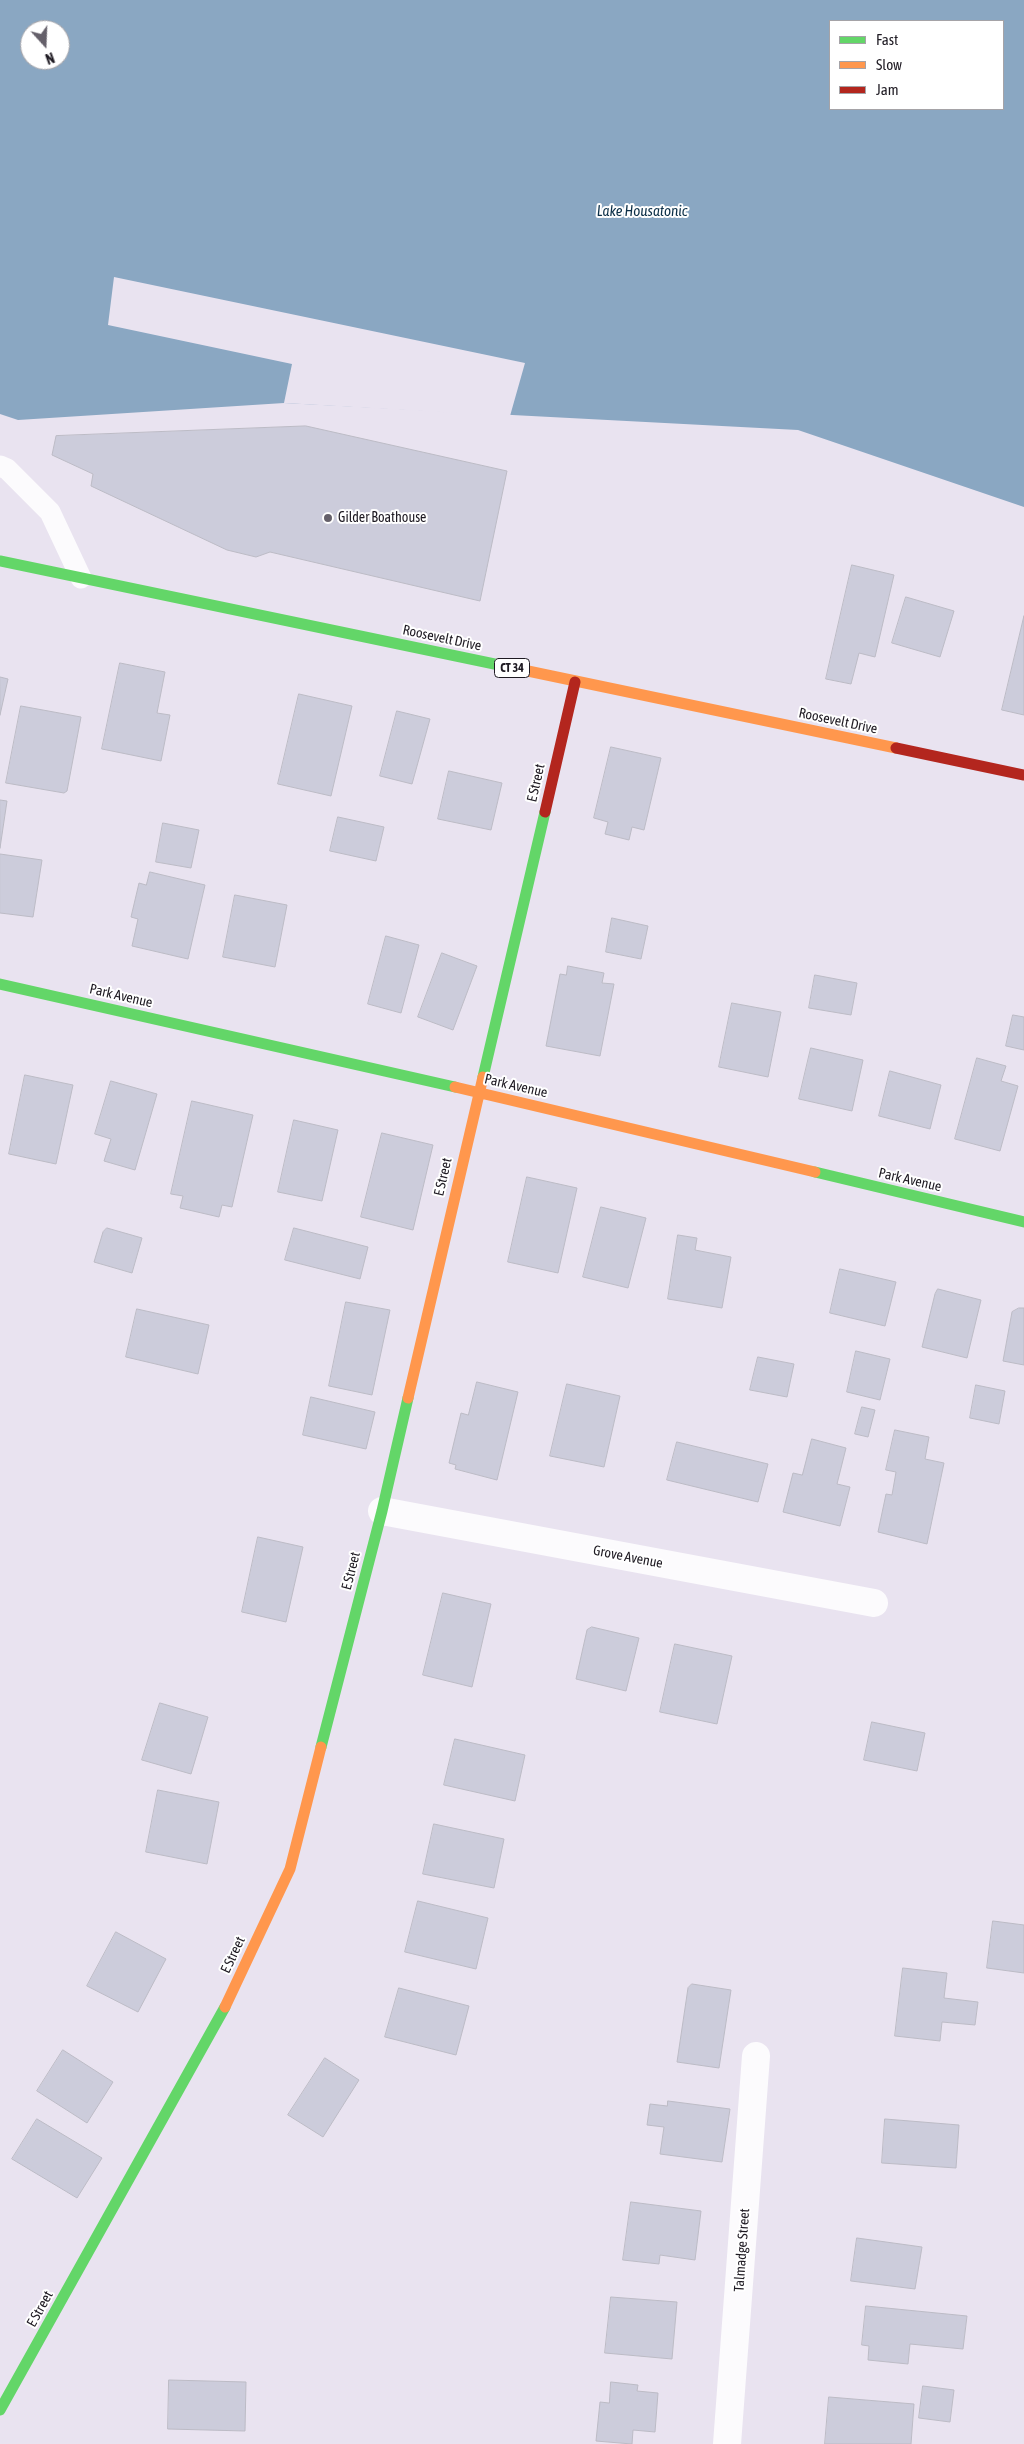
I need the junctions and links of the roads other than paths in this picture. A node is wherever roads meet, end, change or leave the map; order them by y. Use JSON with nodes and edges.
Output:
{"nodes":[{"id":1,"x":0,"y":466,"type":"edge"},
{"id":2,"x":0,"y":560,"type":"edge"},
{"id":3,"x":81,"y":578,"type":"junction"},
{"id":4,"x":575,"y":682,"type":"junction"},
{"id":5,"x":1024,"y":775,"type":"edge"},
{"id":6,"x":0,"y":984,"type":"edge"},
{"id":7,"x":478,"y":1092,"type":"junction"},
{"id":8,"x":1024,"y":1222,"type":"edge"},
{"id":9,"x":382,"y":1510,"type":"junction"},
{"id":10,"x":874,"y":1603,"type":"dead end"},
{"id":11,"x":756,"y":2056,"type":"dead end"},
{"id":12,"x":0,"y":2410,"type":"edge"},
{"id":13,"x":727,"y":2444,"type":"edge"}],
"edges":[{"from":1,"to":3,"type":"lane"},
{"from":2,"to":3,"type":"street","name":"Roosevelt Drive","number":"CT 34"},
{"from":3,"to":4,"type":"street","name":"Roosevelt Drive","number":"CT 34"},
{"from":4,"to":5,"type":"street","name":"Roosevelt Drive","number":"CT 34"},
{"from":4,"to":7,"type":"street","name":"E Street"},
{"from":6,"to":7,"type":"street","name":"Park Avenue"},
{"from":7,"to":8,"type":"street","name":"Park Avenue"},
{"from":7,"to":9,"type":"street","name":"E Street"},
{"from":9,"to":10,"type":"street","name":"Grove Avenue"},
{"from":9,"to":12,"type":"street","name":"E Street"},
{"from":11,"to":13,"type":"street","name":"Talmadge Street"}]}
